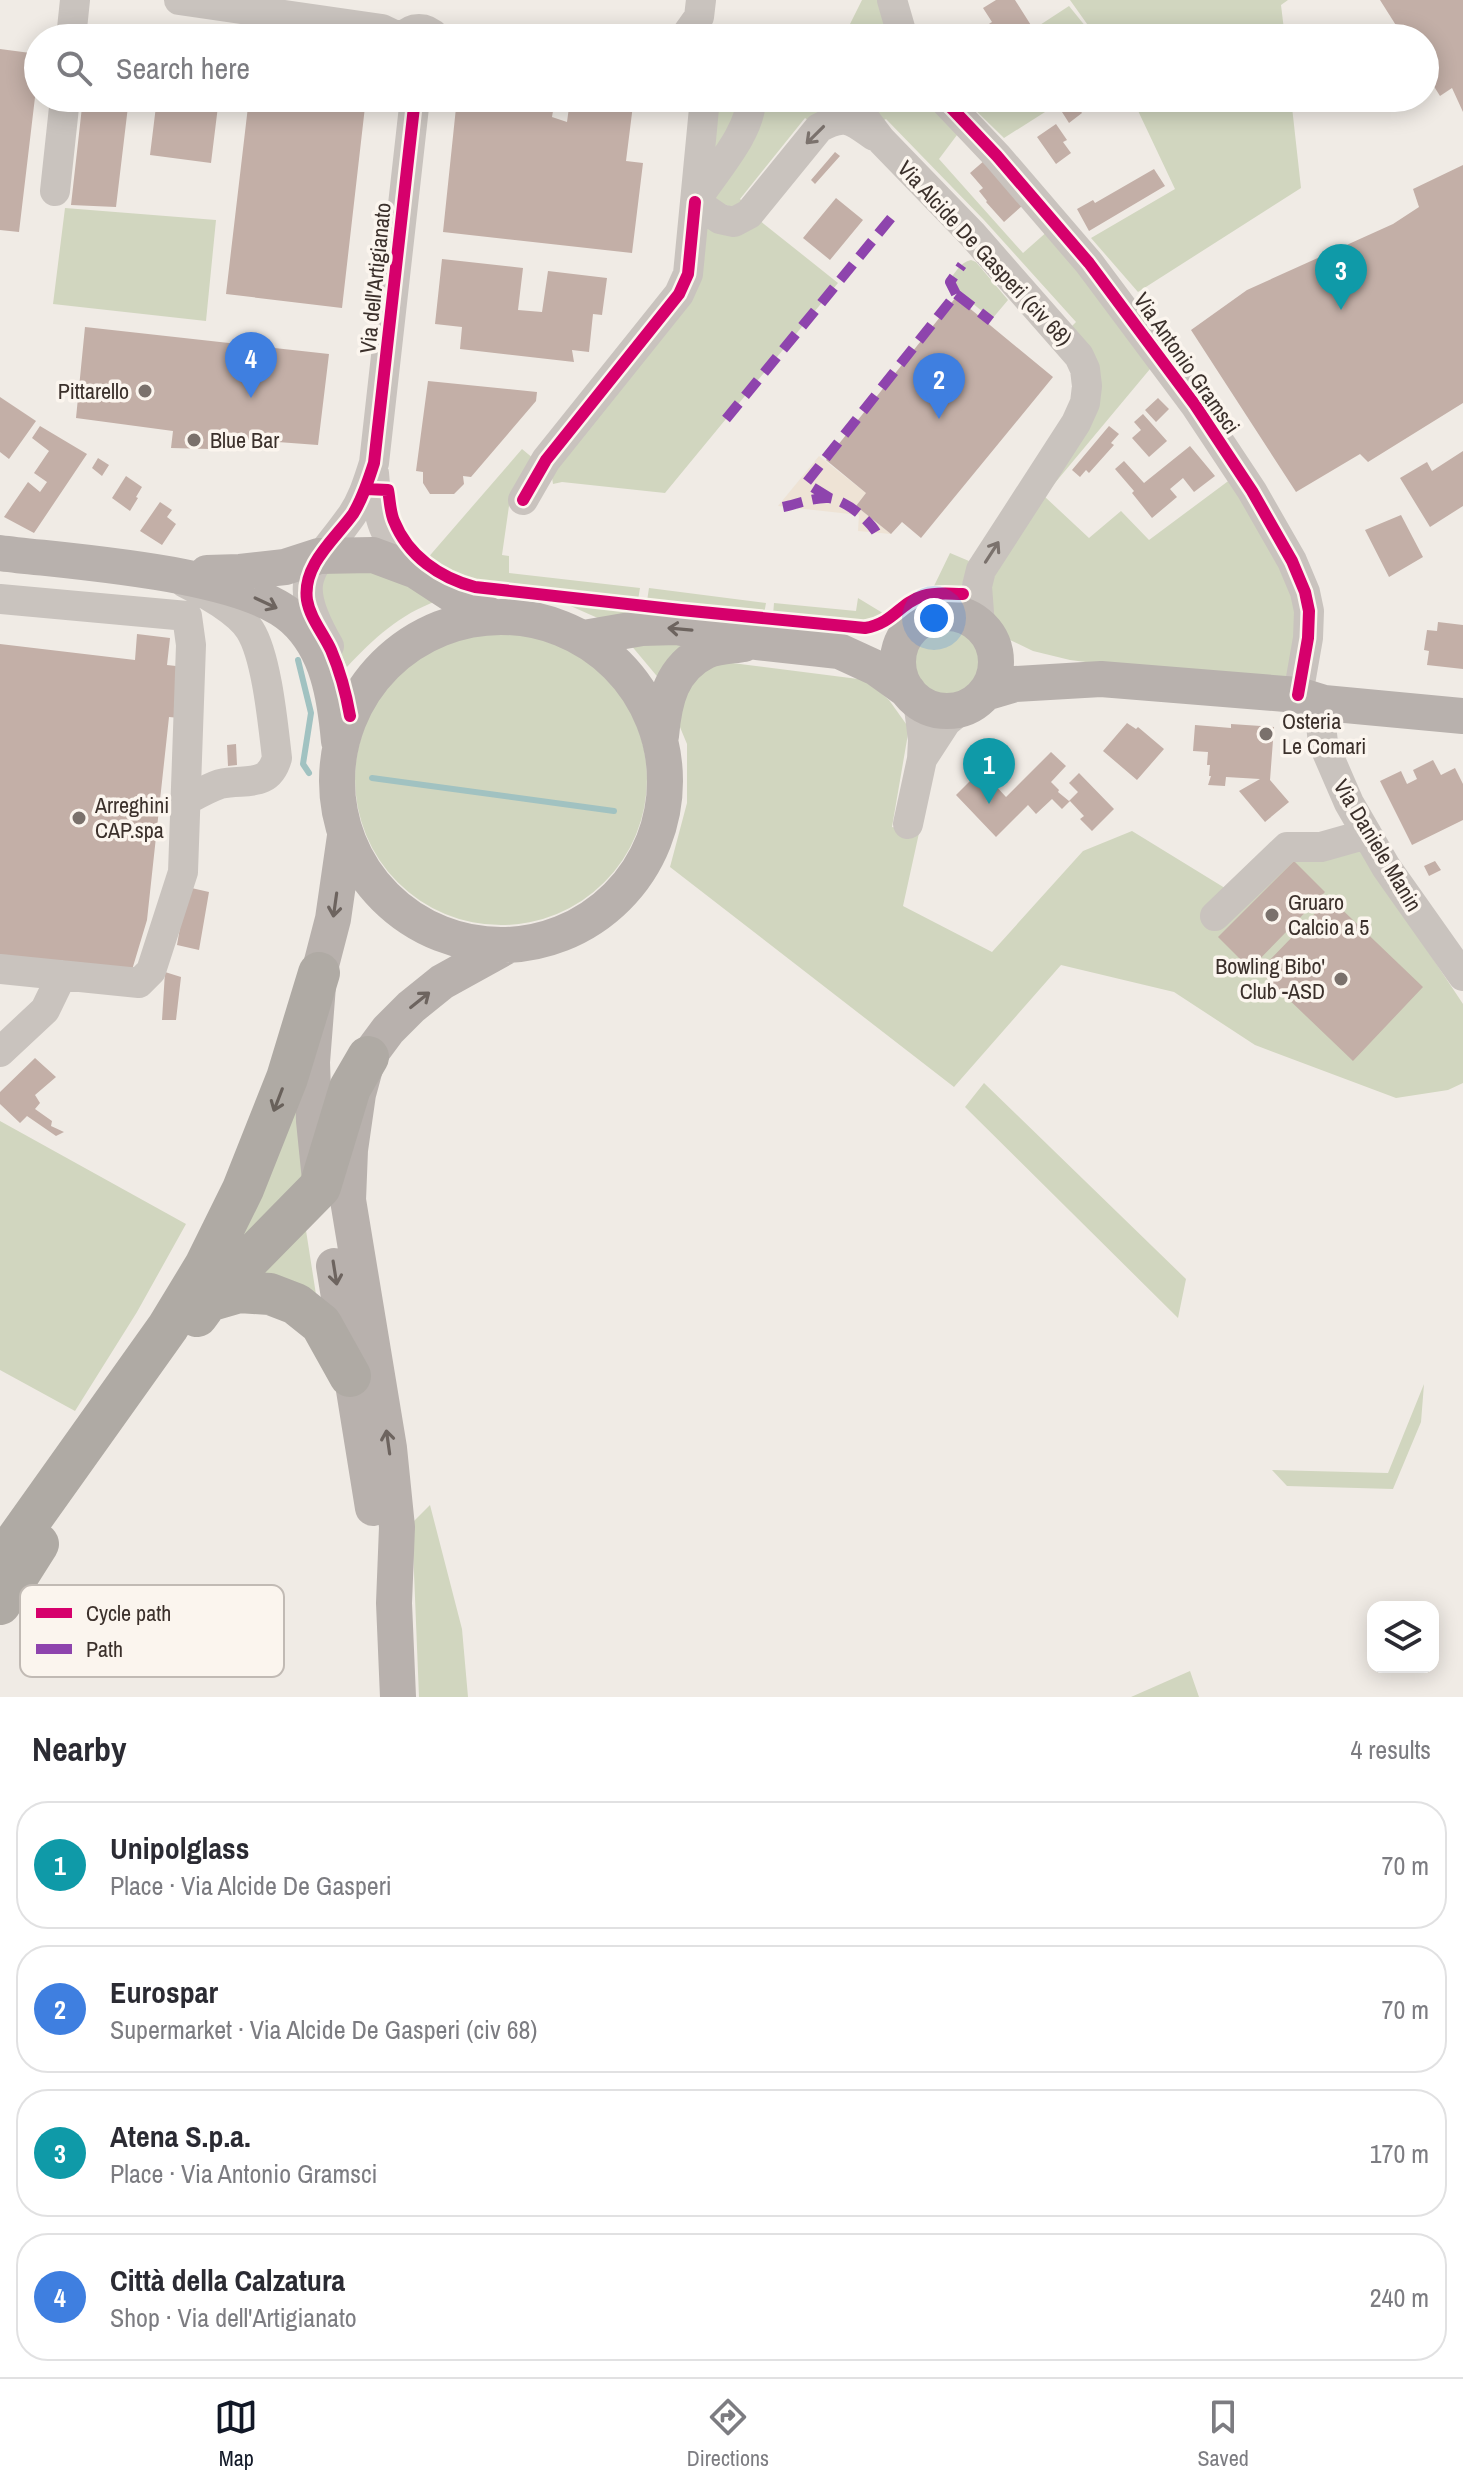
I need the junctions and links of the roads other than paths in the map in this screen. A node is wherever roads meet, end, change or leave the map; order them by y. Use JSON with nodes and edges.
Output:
{"nodes":[{"id":1,"x":75,"y":0,"type":"edge"},
{"id":2,"x":179,"y":0,"type":"edge"},
{"id":3,"x":892,"y":0,"type":"edge"},
{"id":4,"x":72,"y":24,"type":"edge"},
{"id":5,"x":347,"y":24,"type":"edge"},
{"id":6,"x":899,"y":24,"type":"edge"},
{"id":7,"x":63,"y":112,"type":"edge"},
{"id":8,"x":413,"y":112,"type":"edge"},
{"id":9,"x":705,"y":112,"type":"edge"},
{"id":10,"x":749,"y":112,"type":"edge"},
{"id":11,"x":860,"y":112,"type":"edge"},
{"id":12,"x":955,"y":112,"type":"edge"},
{"id":13,"x":881,"y":140,"type":"junction"},
{"id":14,"x":55,"y":191,"type":"dead end"},
{"id":15,"x":695,"y":202,"type":"junction"},
{"id":16,"x":374,"y":463,"type":"junction"},
{"id":17,"x":523,"y":500,"type":"dead end"},
{"id":18,"x":0,"y":553,"type":"edge"},
{"id":19,"x":319,"y":556,"type":"junction"},
{"id":20,"x":416,"y":571,"type":"junction"},
{"id":21,"x":165,"y":574,"type":"junction"},
{"id":22,"x":0,"y":599,"type":"edge"},
{"id":23,"x":491,"y":616,"type":"junction"},
{"id":24,"x":986,"y":634,"type":"junction"},
{"id":25,"x":906,"y":636,"type":"junction"},
{"id":26,"x":584,"y":638,"type":"junction"},
{"id":27,"x":757,"y":642,"type":"junction"},
{"id":28,"x":839,"y":651,"type":"junction"},
{"id":29,"x":1101,"y":679,"type":"junction"},
{"id":30,"x":913,"y":696,"type":"junction"},
{"id":31,"x":1311,"y":699,"type":"junction"},
{"id":32,"x":974,"y":700,"type":"junction"},
{"id":33,"x":1463,"y":716,"type":"edge"},
{"id":34,"x":345,"y":731,"type":"junction"},
{"id":35,"x":661,"y":738,"type":"junction"},
{"id":36,"x":922,"y":759,"type":"junction"},
{"id":37,"x":185,"y":801,"type":"junction"},
{"id":38,"x":908,"y":824,"type":"dead end"},
{"id":39,"x":1367,"y":834,"type":"junction"},
{"id":40,"x":345,"y":836,"type":"junction"},
{"id":41,"x":1215,"y":916,"type":"dead end"},
{"id":42,"x":507,"y":946,"type":"junction"},
{"id":43,"x":0,"y":969,"type":"edge"},
{"id":44,"x":319,"y":973,"type":"junction"},
{"id":45,"x":62,"y":975,"type":"junction"},
{"id":46,"x":1463,"y":976,"type":"edge"},
{"id":47,"x":0,"y":1052,"type":"edge"},
{"id":48,"x":368,"y":1057,"type":"junction"},
{"id":49,"x":320,"y":1187,"type":"junction"},
{"id":50,"x":208,"y":1301,"type":"junction"},
{"id":51,"x":350,"y":1376,"type":"junction"},
{"id":52,"x":0,"y":1563,"type":"edge"},
{"id":53,"x":394,"y":1603,"type":"junction"},
{"id":54,"x":0,"y":1604,"type":"edge"},
{"id":55,"x":398,"y":1697,"type":"edge"}],
"edges":[{"from":1,"to":4,"type":"street"},
{"from":2,"to":5,"type":"street"},
{"from":3,"to":6,"type":"street"},
{"from":7,"to":14,"type":"street"},
{"from":8,"to":16,"type":"street","name":"Via dell'Artigianato"},
{"from":9,"to":15,"type":"street"},
{"from":10,"to":15,"type":"street"},
{"from":11,"to":13,"type":"street","name":"Via Alcide De Gasperi (civ 68)"},
{"from":12,"to":31,"type":"street","name":"Via Antonio Gramsci"},
{"from":13,"to":15,"type":"street","name":"Via Alcide De Gasperi (civ 68)","one_way":true},
{"from":24,"to":13,"type":"street","name":"Via Alcide De Gasperi (civ 68)","one_way":true},
{"from":15,"to":17,"type":"street"},
{"from":16,"to":19,"type":"street"},
{"from":16,"to":20,"type":"street"},
{"from":18,"to":21,"type":"main road"},
{"from":19,"to":20,"type":"main road"},
{"from":19,"to":21,"type":"main road"},
{"from":19,"to":34,"type":"street"},
{"from":20,"to":23,"type":"main road"},
{"from":21,"to":34,"type":"main road","one_way":true},
{"from":21,"to":37,"type":"street"},
{"from":22,"to":37,"type":"street"},
{"from":23,"to":26,"type":"main road"},
{"from":23,"to":34,"type":"main road"},
{"from":24,"to":25,"type":"main road"},
{"from":24,"to":29,"type":"main road"},
{"from":24,"to":32,"type":"main road"},
{"from":25,"to":28,"type":"main road"},
{"from":25,"to":30,"type":"main road"},
{"from":27,"to":26,"type":"main road","one_way":true},
{"from":26,"to":35,"type":"main road"},
{"from":27,"to":28,"type":"main road"},
{"from":27,"to":35,"type":"main road"},
{"from":28,"to":30,"type":"main road"},
{"from":29,"to":31,"type":"main road"},
{"from":29,"to":32,"type":"main road"},
{"from":30,"to":32,"type":"main road"},
{"from":30,"to":36,"type":"street"},
{"from":31,"to":33,"type":"main road"},
{"from":31,"to":39,"type":"street","name":"Via Daniele Manin"},
{"from":32,"to":36,"type":"street"},
{"from":34,"to":40,"type":"main road"},
{"from":35,"to":42,"type":"main road"},
{"from":36,"to":38,"type":"street"},
{"from":37,"to":45,"type":"street"},
{"from":39,"to":41,"type":"street"},
{"from":39,"to":46,"type":"street","name":"Via Daniele Manin"},
{"from":40,"to":42,"type":"main road"},
{"from":40,"to":44,"type":"main road","one_way":true},
{"from":48,"to":42,"type":"main road","one_way":true},
{"from":43,"to":45,"type":"street"},
{"from":44,"to":49,"type":"main road"},
{"from":44,"to":52,"type":"highway","one_way":true},
{"from":45,"to":47,"type":"street"},
{"from":48,"to":49,"type":"highway"},
{"from":53,"to":48,"type":"main road","one_way":true},
{"from":49,"to":50,"type":"highway"},
{"from":49,"to":51,"type":"main road","one_way":true},
{"from":50,"to":51,"type":"highway"},
{"from":50,"to":54,"type":"highway"},
{"from":51,"to":53,"type":"main road"},
{"from":53,"to":55,"type":"main road"}]}
